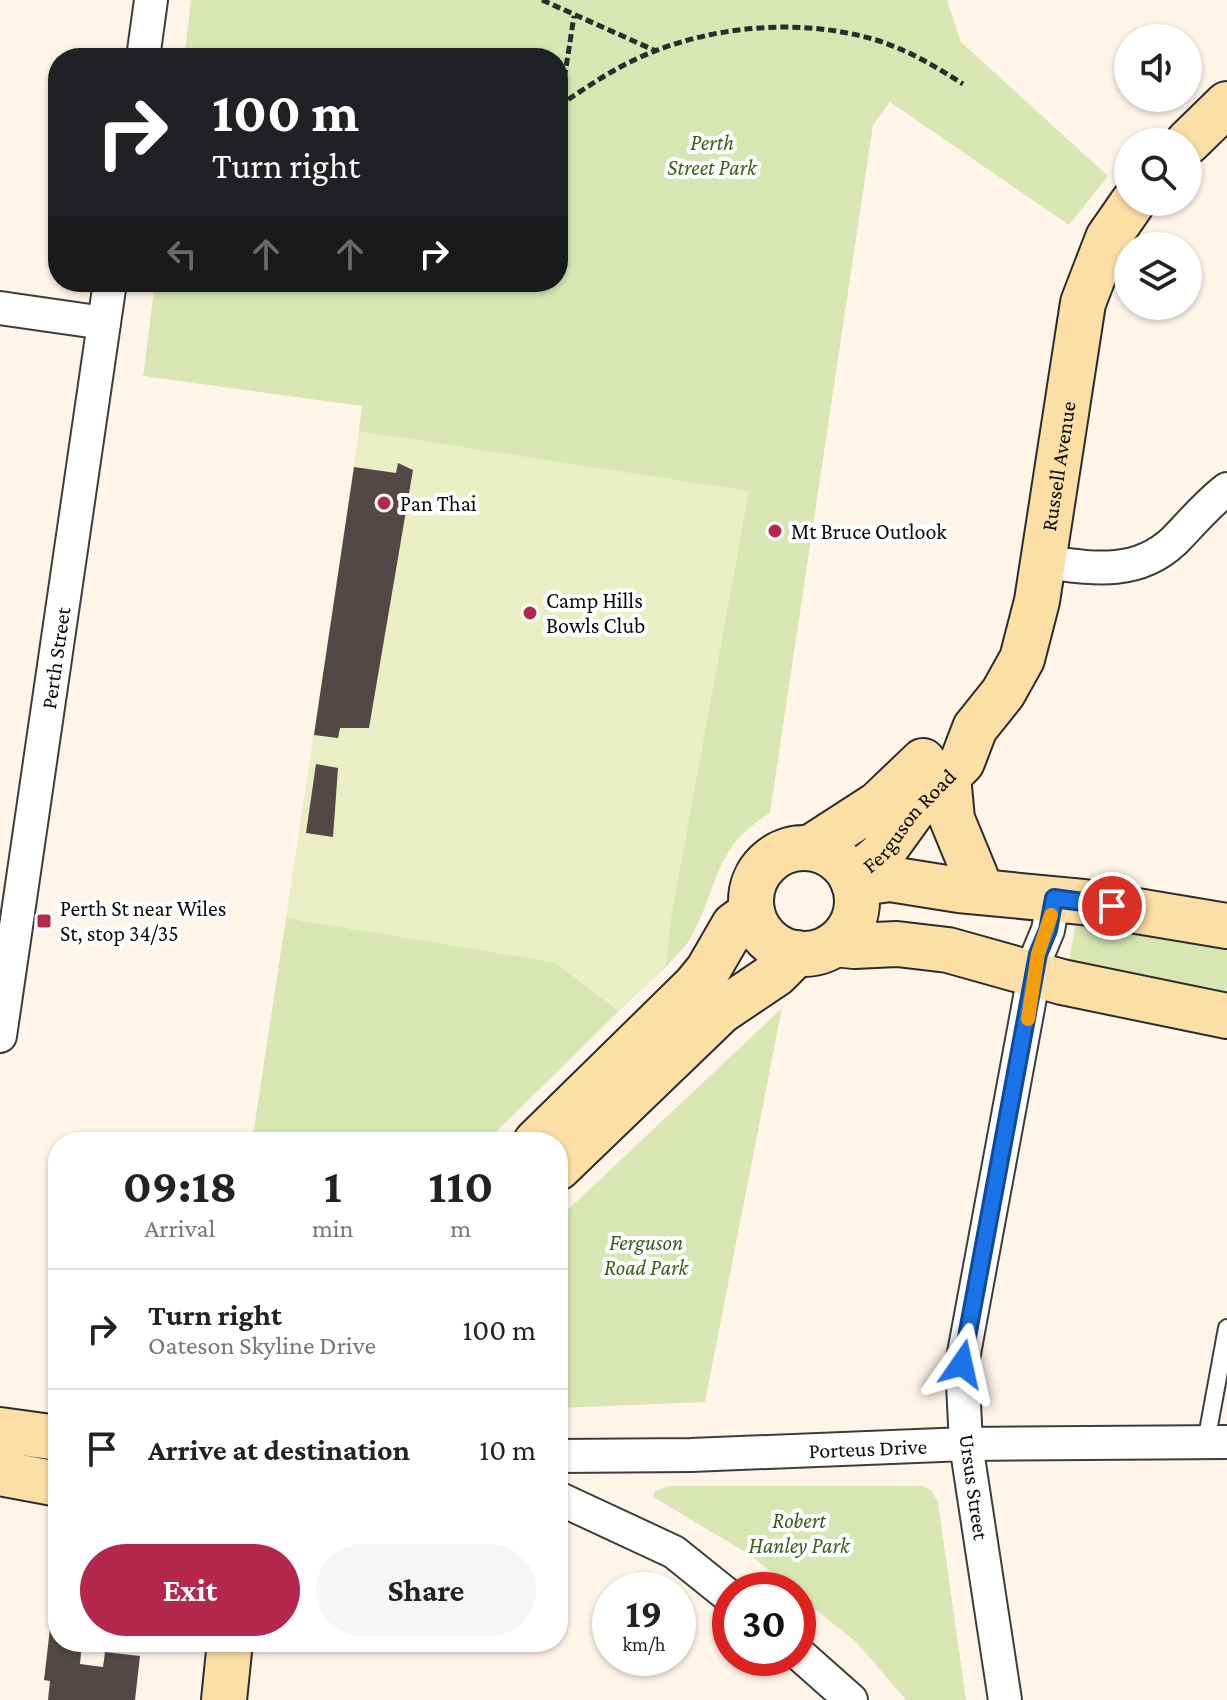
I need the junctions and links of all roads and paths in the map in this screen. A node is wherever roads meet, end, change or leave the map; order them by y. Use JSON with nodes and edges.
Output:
{"nodes":[{"id":1,"x":151,"y":0,"type":"edge"},
{"id":2,"x":542,"y":0,"type":"edge"},
{"id":3,"x":574,"y":15,"type":"junction"},
{"id":4,"x":144,"y":48,"type":"edge"},
{"id":5,"x":657,"y":51,"type":"junction"},
{"id":6,"x":568,"y":54,"type":"edge"},
{"id":7,"x":963,"y":84,"type":"dead end"},
{"id":8,"x":568,"y":100,"type":"edge"},
{"id":9,"x":1227,"y":104,"type":"edge"},
{"id":10,"x":1202,"y":128,"type":"edge"},
{"id":11,"x":1123,"y":216,"type":"edge"},
{"id":12,"x":109,"y":292,"type":"edge"},
{"id":13,"x":0,"y":308,"type":"edge"},
{"id":14,"x":104,"y":323,"type":"junction"},
{"id":15,"x":1227,"y":489,"type":"edge"},
{"id":16,"x":1044,"y":562,"type":"junction"},
{"id":17,"x":975,"y":728,"type":"junction"},
{"id":18,"x":948,"y":776,"type":"junction"},
{"id":19,"x":810,"y":848,"type":"junction"},
{"id":20,"x":853,"y":881,"type":"junction"},
{"id":21,"x":982,"y":892,"type":"junction"},
{"id":22,"x":1054,"y":898,"type":"junction"},
{"id":23,"x":752,"y":912,"type":"junction"},
{"id":24,"x":1227,"y":926,"type":"edge"},
{"id":25,"x":816,"y":948,"type":"junction"},
{"id":26,"x":1035,"y":975,"type":"junction"},
{"id":27,"x":1227,"y":1016,"type":"edge"},
{"id":28,"x":0,"y":1036,"type":"edge"},
{"id":29,"x":546,"y":1132,"type":"edge"},
{"id":30,"x":568,"y":1158,"type":"edge"},
{"id":31,"x":1227,"y":1328,"type":"edge"},
{"id":32,"x":0,"y":1430,"type":"edge"},
{"id":33,"x":48,"y":1437,"type":"edge"},
{"id":34,"x":1216,"y":1442,"type":"edge"},
{"id":35,"x":966,"y":1444,"type":"junction"},
{"id":36,"x":568,"y":1456,"type":"edge"},
{"id":37,"x":0,"y":1473,"type":"edge"},
{"id":38,"x":48,"y":1482,"type":"edge"},
{"id":39,"x":568,"y":1503,"type":"edge"},
{"id":40,"x":712,"y":1583,"type":"edge"},
{"id":41,"x":228,"y":1652,"type":"edge"},
{"id":42,"x":816,"y":1669,"type":"edge"},
{"id":43,"x":224,"y":1700,"type":"edge"},
{"id":44,"x":851,"y":1700,"type":"edge"},
{"id":45,"x":1005,"y":1700,"type":"edge"}],
"edges":[{"from":1,"to":4,"type":"street"},
{"from":2,"to":3,"type":"path"},
{"from":3,"to":5,"type":"path"},
{"from":3,"to":6,"type":"path"},
{"from":5,"to":7,"type":"path"},
{"from":5,"to":8,"type":"path"},
{"from":9,"to":10,"type":"main road"},
{"from":11,"to":16,"type":"main road","name":"Russell Avenue"},
{"from":12,"to":14,"type":"street","name":"Perth Street"},
{"from":13,"to":14,"type":"street"},
{"from":14,"to":28,"type":"street","name":"Perth Street"},
{"from":15,"to":16,"type":"street"},
{"from":16,"to":17,"type":"main road","name":"Russell Avenue"},
{"from":17,"to":18,"type":"main road","name":"Ferguson Road"},
{"from":17,"to":19,"type":"main road","name":"Ferguson Road"},
{"from":18,"to":20,"type":"main road","name":"Ferguson Road"},
{"from":18,"to":21,"type":"main road"},
{"from":19,"to":20,"type":"main road"},
{"from":19,"to":23,"type":"main road"},
{"from":20,"to":21,"type":"main road"},
{"from":20,"to":25,"type":"main road"},
{"from":21,"to":22,"type":"main road"},
{"from":22,"to":24,"type":"main road"},
{"from":22,"to":26,"type":"street","name":"Ursus Street"},
{"from":23,"to":25,"type":"main road"},
{"from":23,"to":29,"type":"main road"},
{"from":25,"to":26,"type":"main road"},
{"from":25,"to":30,"type":"main road"},
{"from":26,"to":27,"type":"main road"},
{"from":26,"to":35,"type":"street","name":"Ursus Street"},
{"from":31,"to":34,"type":"lane"},
{"from":32,"to":33,"type":"main road"},
{"from":34,"to":35,"type":"street","name":"Porteus Drive"},
{"from":35,"to":36,"type":"street","name":"Porteus Drive"},
{"from":35,"to":45,"type":"street","name":"Ursus Street"},
{"from":37,"to":38,"type":"main road"},
{"from":39,"to":40,"type":"street"},
{"from":41,"to":43,"type":"main road"},
{"from":42,"to":44,"type":"street"}]}
